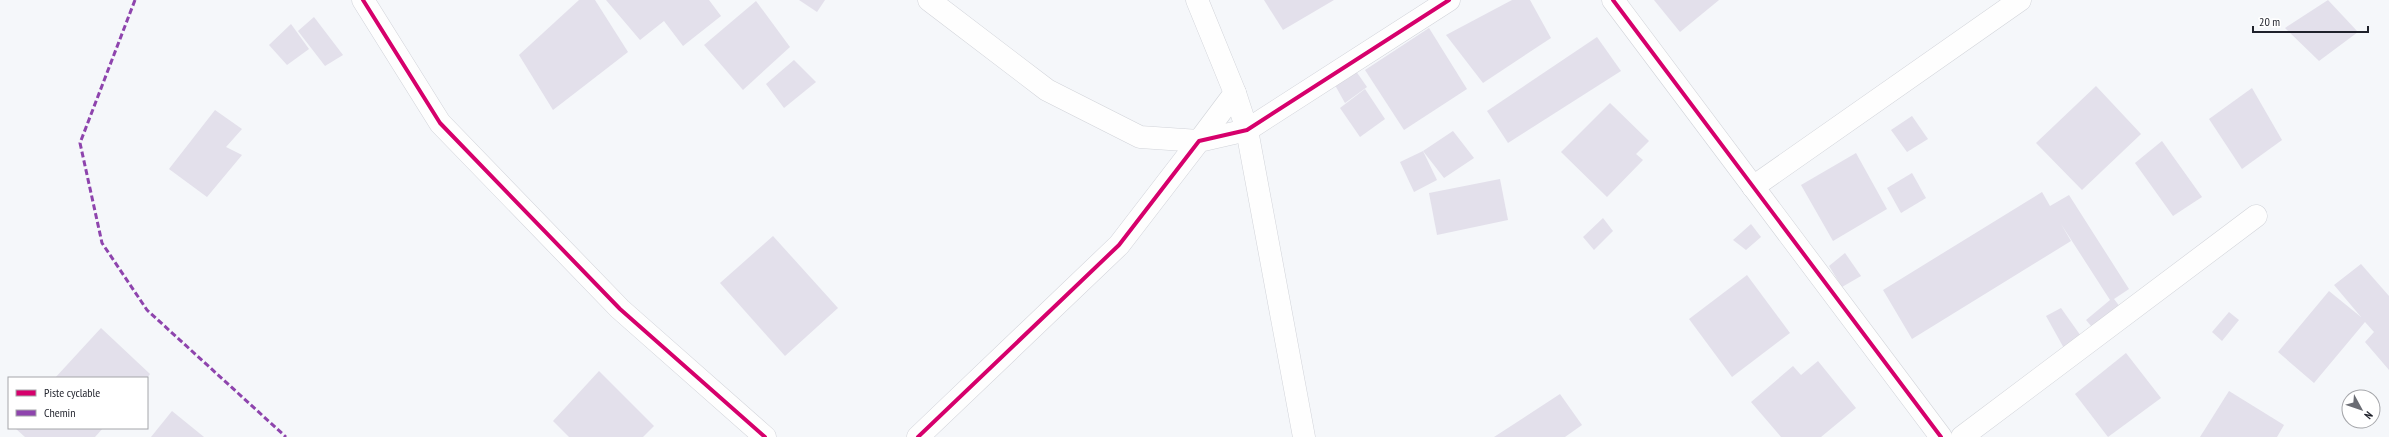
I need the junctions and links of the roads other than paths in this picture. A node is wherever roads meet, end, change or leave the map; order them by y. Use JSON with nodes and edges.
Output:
{"nodes":[{"id":1,"x":363,"y":0,"type":"edge"},
{"id":2,"x":929,"y":0,"type":"edge"},
{"id":3,"x":1198,"y":0,"type":"edge"},
{"id":4,"x":1448,"y":0,"type":"edge"},
{"id":5,"x":1613,"y":0,"type":"edge"},
{"id":6,"x":2020,"y":0,"type":"edge"},
{"id":7,"x":1235,"y":93,"type":"junction"},
{"id":8,"x":1247,"y":130,"type":"junction"},
{"id":9,"x":1199,"y":141,"type":"junction"},
{"id":10,"x":1753,"y":187,"type":"junction"},
{"id":11,"x":2256,"y":216,"type":"dead end"},
{"id":12,"x":765,"y":437,"type":"edge"},
{"id":13,"x":918,"y":437,"type":"edge"},
{"id":14,"x":1304,"y":437,"type":"edge"},
{"id":15,"x":1941,"y":437,"type":"edge"},
{"id":16,"x":1962,"y":437,"type":"edge"}],
"edges":[{"from":1,"to":12,"type":"street"},
{"from":2,"to":9,"type":"street"},
{"from":3,"to":7,"type":"street"},
{"from":4,"to":8,"type":"street"},
{"from":5,"to":10,"type":"street"},
{"from":6,"to":10,"type":"street"},
{"from":7,"to":8,"type":"street"},
{"from":7,"to":9,"type":"street"},
{"from":8,"to":9,"type":"street"},
{"from":8,"to":14,"type":"street"},
{"from":9,"to":13,"type":"street"},
{"from":10,"to":15,"type":"street"},
{"from":11,"to":16,"type":"street"}]}
